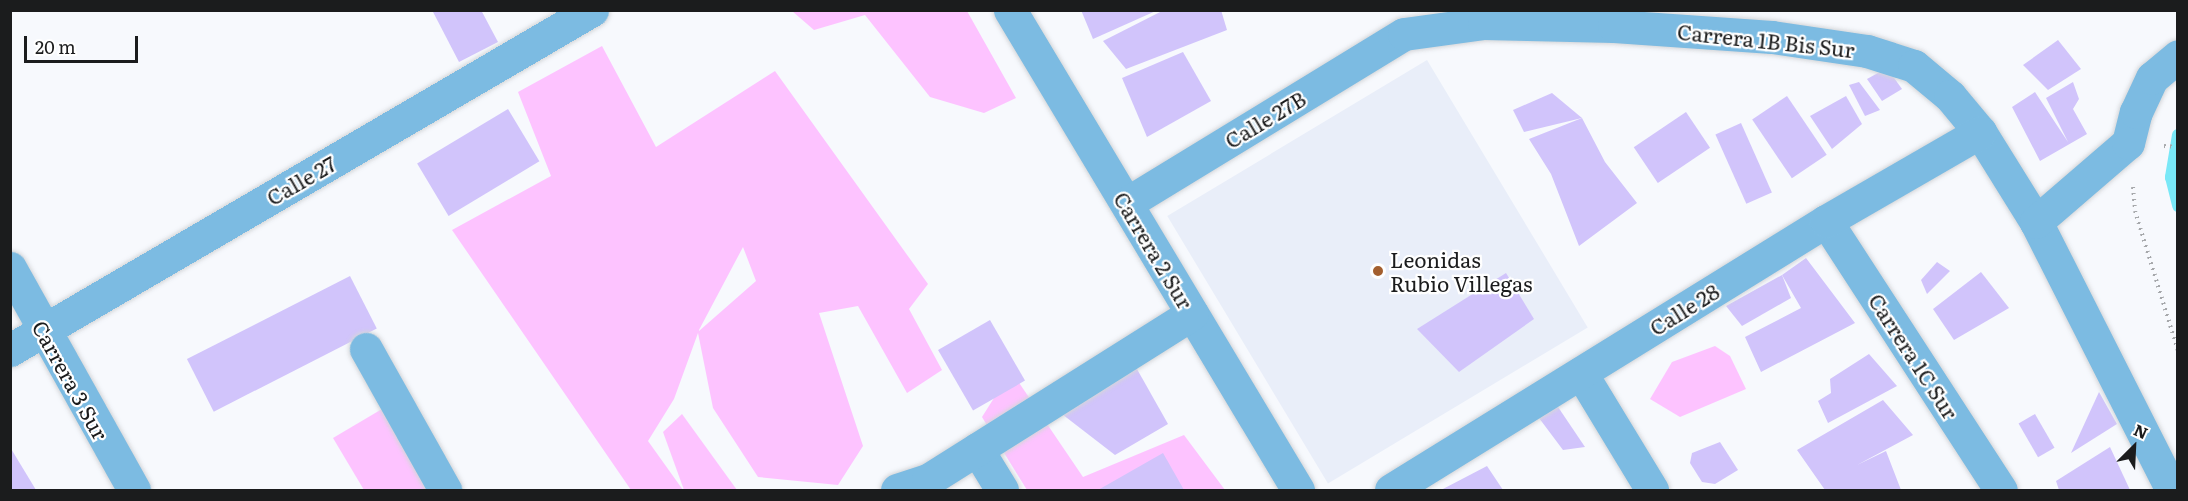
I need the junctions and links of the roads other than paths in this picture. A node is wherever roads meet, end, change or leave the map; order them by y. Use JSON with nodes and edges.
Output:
{"nodes":[{"id":1,"x":592,"y":10,"type":"edge"},
{"id":2,"x":1010,"y":10,"type":"edge"},
{"id":3,"x":1404,"y":34,"type":"joint"},
{"id":4,"x":2178,"y":56,"type":"edge"},
{"id":5,"x":1980,"y":132,"type":"junction"},
{"id":6,"x":1127,"y":203,"type":"junction"},
{"id":7,"x":1826,"y":221,"type":"junction"},
{"id":8,"x":2036,"y":222,"type":"junction"},
{"id":9,"x":10,"y":268,"type":"edge"},
{"id":10,"x":1192,"y":314,"type":"junction"},
{"id":11,"x":43,"y":331,"type":"junction"},
{"id":12,"x":366,"y":349,"type":"dead end"},
{"id":13,"x":10,"y":350,"type":"edge"},
{"id":14,"x":1581,"y":373,"type":"junction"},
{"id":15,"x":976,"y":449,"type":"junction"},
{"id":16,"x":134,"y":490,"type":"edge"},
{"id":17,"x":445,"y":490,"type":"edge"},
{"id":18,"x":897,"y":490,"type":"edge"},
{"id":19,"x":1002,"y":490,"type":"edge"},
{"id":20,"x":1298,"y":490,"type":"edge"},
{"id":21,"x":1391,"y":490,"type":"edge"},
{"id":22,"x":1652,"y":490,"type":"edge"},
{"id":23,"x":2001,"y":490,"type":"edge"},
{"id":24,"x":2172,"y":490,"type":"edge"}],
"edges":[{"from":1,"to":11,"type":"street","name":"Calle 27"},
{"from":2,"to":6,"type":"street","name":"Carrera 2 Sur"},
{"from":3,"to":5,"type":"street","name":"Carrera 1B Bis Sur"},
{"from":3,"to":6,"type":"street","name":"Calle 27B"},
{"from":4,"to":8,"type":"street"},
{"from":5,"to":7,"type":"street","name":"Calle 28"},
{"from":5,"to":8,"type":"street","name":"Carrera 1B Bis Sur"},
{"from":6,"to":10,"type":"street","name":"Carrera 2 Sur"},
{"from":7,"to":14,"type":"street","name":"Calle 28"},
{"from":7,"to":23,"type":"street","name":"Carrera 1C Sur"},
{"from":8,"to":24,"type":"street","name":"Carrera 1B Bis Sur"},
{"from":9,"to":11,"type":"street","name":"Carrera 3 Sur"},
{"from":10,"to":15,"type":"street"},
{"from":10,"to":20,"type":"street","name":"Carrera 2 Sur"},
{"from":11,"to":13,"type":"street","name":"Calle 27"},
{"from":11,"to":16,"type":"street","name":"Carrera 3 Sur"},
{"from":12,"to":17,"type":"street"},
{"from":14,"to":21,"type":"street","name":"Calle 28"},
{"from":14,"to":22,"type":"street"},
{"from":15,"to":18,"type":"street"},
{"from":15,"to":19,"type":"street"}]}
